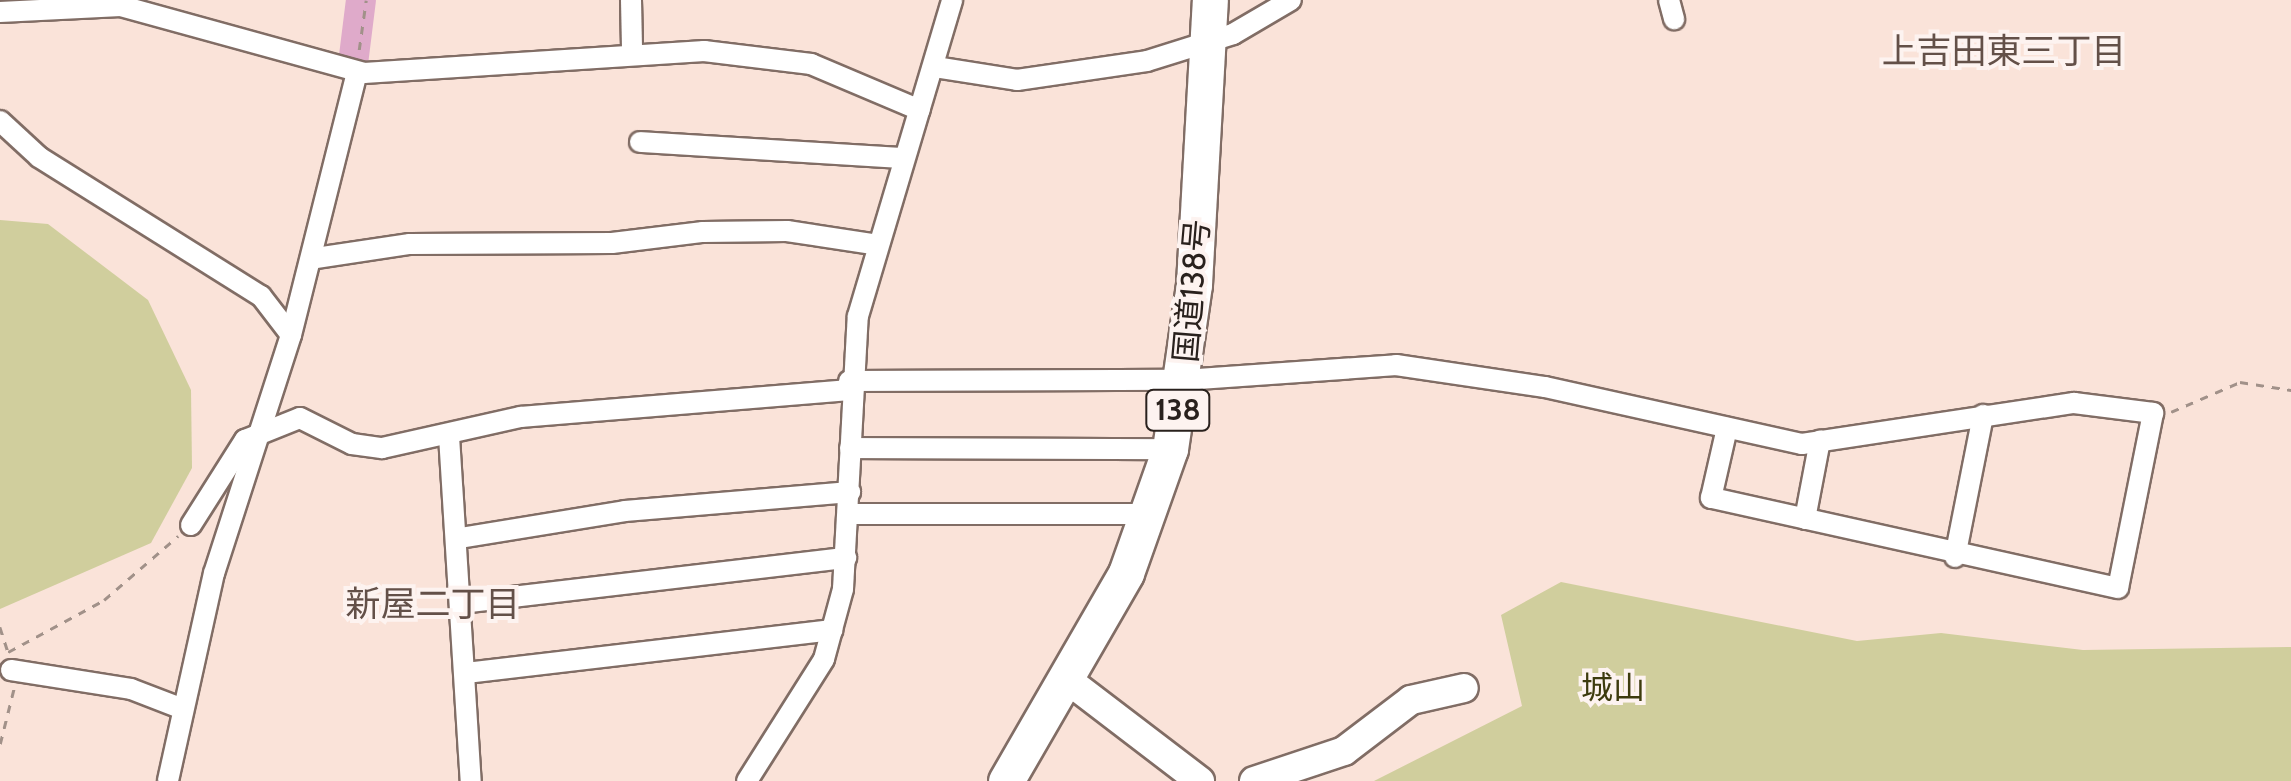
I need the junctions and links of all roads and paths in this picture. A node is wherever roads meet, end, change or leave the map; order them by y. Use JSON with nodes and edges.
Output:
{"nodes":[{"id":1,"x":366,"y":0,"type":"edge"},
{"id":2,"x":631,"y":0,"type":"edge"},
{"id":3,"x":952,"y":0,"type":"edge"},
{"id":4,"x":1210,"y":0,"type":"edge"},
{"id":5,"x":1291,"y":0,"type":"edge"},
{"id":6,"x":9,"y":8,"type":"edge"},
{"id":7,"x":1208,"y":42,"type":"junction"},
{"id":8,"x":632,"y":49,"type":"junction"},
{"id":9,"x":935,"y":68,"type":"junction"},
{"id":10,"x":357,"y":72,"type":"junction"},
{"id":11,"x":920,"y":110,"type":"junction"},
{"id":12,"x":0,"y":120,"type":"edge"},
{"id":13,"x":640,"y":142,"type":"dead end"},
{"id":14,"x":904,"y":158,"type":"junction"},
{"id":15,"x":878,"y":246,"type":"junction"},
{"id":16,"x":316,"y":258,"type":"junction"},
{"id":17,"x":291,"y":336,"type":"junction"},
{"id":18,"x":1184,"y":380,"type":"junction"},
{"id":19,"x":849,"y":385,"type":"junction"},
{"id":20,"x":2291,"y":390,"type":"edge"},
{"id":21,"x":2153,"y":413,"type":"junction"},
{"id":22,"x":1983,"y":415,"type":"junction"},
{"id":23,"x":1727,"y":428,"type":"junction"},
{"id":24,"x":264,"y":434,"type":"junction"},
{"id":25,"x":449,"y":436,"type":"junction"},
{"id":26,"x":1820,"y":440,"type":"junction"},
{"id":27,"x":850,"y":448,"type":"junction"},
{"id":28,"x":1170,"y":449,"type":"junction"},
{"id":29,"x":849,"y":503,"type":"junction"},
{"id":30,"x":1147,"y":514,"type":"junction"},
{"id":31,"x":1805,"y":519,"type":"junction"},
{"id":32,"x":191,"y":524,"type":"joint"},
{"id":33,"x":460,"y":538,"type":"junction"},
{"id":34,"x":846,"y":558,"type":"junction"},
{"id":35,"x":1954,"y":558,"type":"junction"},
{"id":36,"x":461,"y":603,"type":"junction"},
{"id":37,"x":0,"y":627,"type":"edge"},
{"id":38,"x":832,"y":630,"type":"junction"},
{"id":39,"x":9,"y":661,"type":"junction"},
{"id":40,"x":466,"y":673,"type":"junction"},
{"id":41,"x":1069,"y":680,"type":"junction"},
{"id":42,"x":1464,"y":688,"type":"dead end"},
{"id":43,"x":183,"y":709,"type":"junction"},
{"id":44,"x":0,"y":744,"type":"edge"},
{"id":45,"x":168,"y":781,"type":"edge"},
{"id":46,"x":472,"y":781,"type":"edge"},
{"id":47,"x":747,"y":781,"type":"edge"},
{"id":48,"x":1006,"y":781,"type":"edge"},
{"id":49,"x":1200,"y":781,"type":"edge"},
{"id":50,"x":1254,"y":781,"type":"edge"}],
"edges":[{"from":1,"to":10,"type":"path"},
{"from":2,"to":8,"type":"street"},
{"from":3,"to":9,"type":"street"},
{"from":4,"to":7,"type":"highway","name":"国道138号","number":"138"},
{"from":5,"to":7,"type":"street"},
{"from":6,"to":10,"type":"street"},
{"from":7,"to":9,"type":"street"},
{"from":7,"to":18,"type":"highway","name":"国道138号","number":"138"},
{"from":8,"to":10,"type":"street"},
{"from":8,"to":11,"type":"street"},
{"from":9,"to":11,"type":"street"},
{"from":10,"to":16,"type":"street"},
{"from":11,"to":14,"type":"street"},
{"from":12,"to":17,"type":"street"},
{"from":13,"to":14,"type":"street"},
{"from":14,"to":15,"type":"street"},
{"from":15,"to":16,"type":"street"},
{"from":15,"to":19,"type":"street"},
{"from":16,"to":17,"type":"street"},
{"from":17,"to":24,"type":"street"},
{"from":18,"to":19,"type":"street"},
{"from":18,"to":23,"type":"street"},
{"from":18,"to":28,"type":"highway","name":"国道138号","number":"138"},
{"from":19,"to":25,"type":"street"},
{"from":19,"to":27,"type":"street"},
{"from":20,"to":21,"type":"path"},
{"from":21,"to":22,"type":"street"},
{"from":21,"to":35,"type":"street"},
{"from":22,"to":26,"type":"street"},
{"from":22,"to":35,"type":"street"},
{"from":23,"to":26,"type":"street"},
{"from":23,"to":31,"type":"street"},
{"from":24,"to":25,"type":"street"},
{"from":24,"to":32,"type":"street"},
{"from":24,"to":43,"type":"street"},
{"from":25,"to":33,"type":"street"},
{"from":26,"to":31,"type":"street"},
{"from":27,"to":28,"type":"street"},
{"from":27,"to":29,"type":"street"},
{"from":28,"to":30,"type":"highway","name":"国道138号","number":"138"},
{"from":29,"to":30,"type":"street"},
{"from":29,"to":33,"type":"street"},
{"from":29,"to":34,"type":"street"},
{"from":30,"to":41,"type":"highway","name":"国道138号","number":"138"},
{"from":31,"to":35,"type":"street"},
{"from":32,"to":39,"type":"path"},
{"from":33,"to":36,"type":"street"},
{"from":34,"to":36,"type":"street"},
{"from":34,"to":38,"type":"street"},
{"from":36,"to":40,"type":"street"},
{"from":37,"to":39,"type":"path"},
{"from":38,"to":40,"type":"street"},
{"from":38,"to":47,"type":"street"},
{"from":39,"to":43,"type":"street"},
{"from":39,"to":44,"type":"path"},
{"from":40,"to":46,"type":"street"},
{"from":41,"to":48,"type":"highway","name":"国道138号","number":"138"},
{"from":41,"to":49,"type":"street"},
{"from":42,"to":50,"type":"street"},
{"from":43,"to":45,"type":"street"}]}
